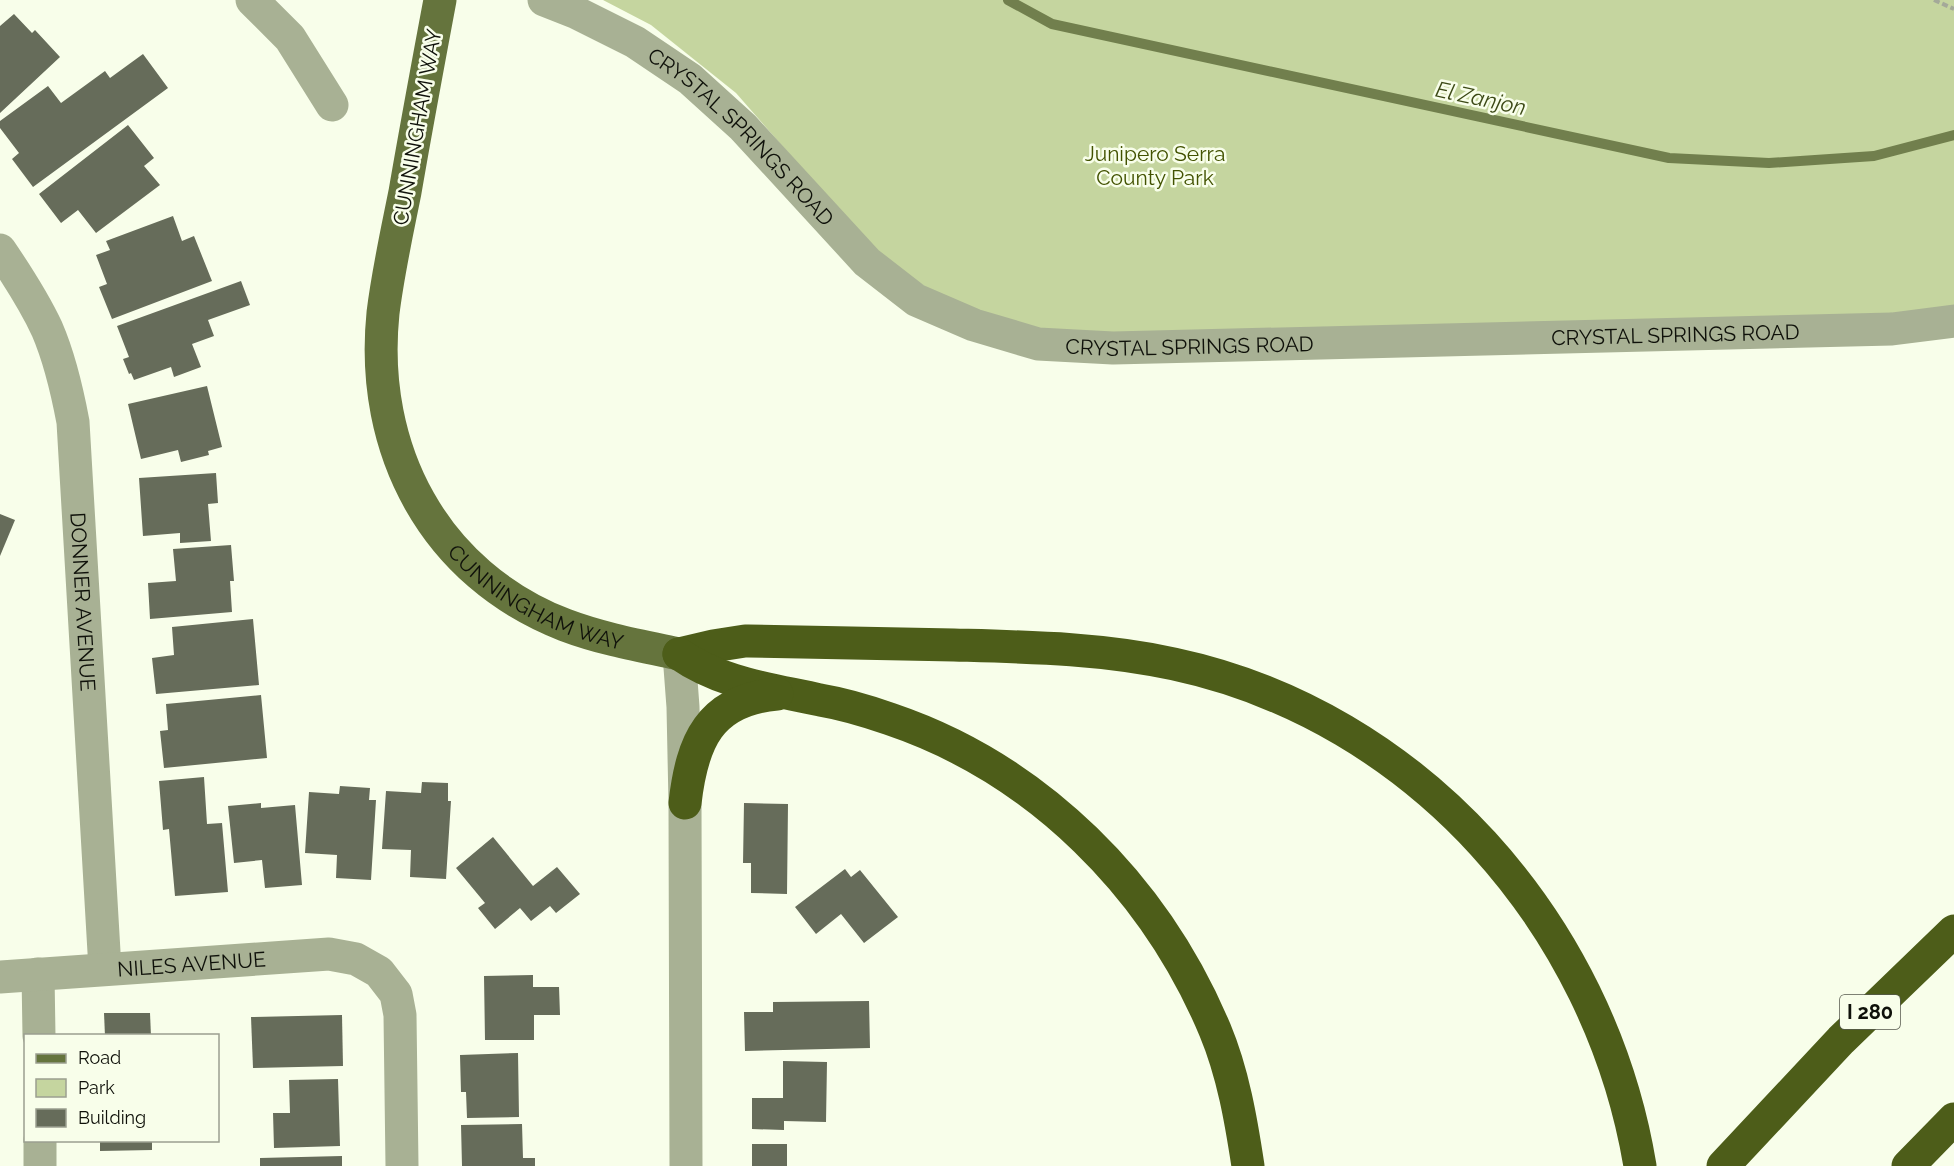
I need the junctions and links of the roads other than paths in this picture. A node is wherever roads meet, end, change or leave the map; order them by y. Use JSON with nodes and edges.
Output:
{"nodes":[{"id":1,"x":252,"y":0,"type":"edge"},
{"id":2,"x":440,"y":0,"type":"edge"},
{"id":3,"x":544,"y":0,"type":"edge"},
{"id":4,"x":332,"y":105,"type":"dead end"},
{"id":5,"x":0,"y":250,"type":"edge"},
{"id":6,"x":1954,"y":321,"type":"edge"},
{"id":7,"x":680,"y":654,"type":"junction"},
{"id":8,"x":791,"y":694,"type":"junction"},
{"id":9,"x":685,"y":803,"type":"junction"},
{"id":10,"x":1954,"y":931,"type":"edge"},
{"id":11,"x":105,"y":969,"type":"junction"},
{"id":12,"x":38,"y":974,"type":"junction"},
{"id":13,"x":0,"y":977,"type":"edge"},
{"id":14,"x":39,"y":1034,"type":"edge"},
{"id":15,"x":1954,"y":1119,"type":"edge"},
{"id":16,"x":40,"y":1142,"type":"edge"},
{"id":17,"x":40,"y":1166,"type":"edge"},
{"id":18,"x":402,"y":1166,"type":"edge"},
{"id":19,"x":686,"y":1166,"type":"edge"},
{"id":20,"x":1248,"y":1166,"type":"edge"},
{"id":21,"x":1640,"y":1166,"type":"edge"},
{"id":22,"x":1724,"y":1166,"type":"edge"},
{"id":23,"x":1908,"y":1166,"type":"edge"}],
"edges":[{"from":1,"to":4,"type":"street"},
{"from":2,"to":7,"type":"main road","name":"CUNNINGHAM WAY"},
{"from":3,"to":6,"type":"street","name":"CRYSTAL SPRINGS ROAD"},
{"from":5,"to":11,"type":"street","name":"DONNER AVENUE"},
{"from":7,"to":8,"type":"highway"},
{"from":7,"to":9,"type":"street"},
{"from":7,"to":21,"type":"highway"},
{"from":8,"to":9,"type":"highway"},
{"from":8,"to":20,"type":"highway"},
{"from":9,"to":19,"type":"street"},
{"from":10,"to":22,"type":"highway","number":"I 280"},
{"from":11,"to":12,"type":"street","name":"NILES AVENUE"},
{"from":11,"to":18,"type":"street","name":"NILES AVENUE"},
{"from":12,"to":13,"type":"street","name":"NILES AVENUE"},
{"from":12,"to":14,"type":"street"},
{"from":15,"to":23,"type":"highway"},
{"from":16,"to":17,"type":"street"}]}
